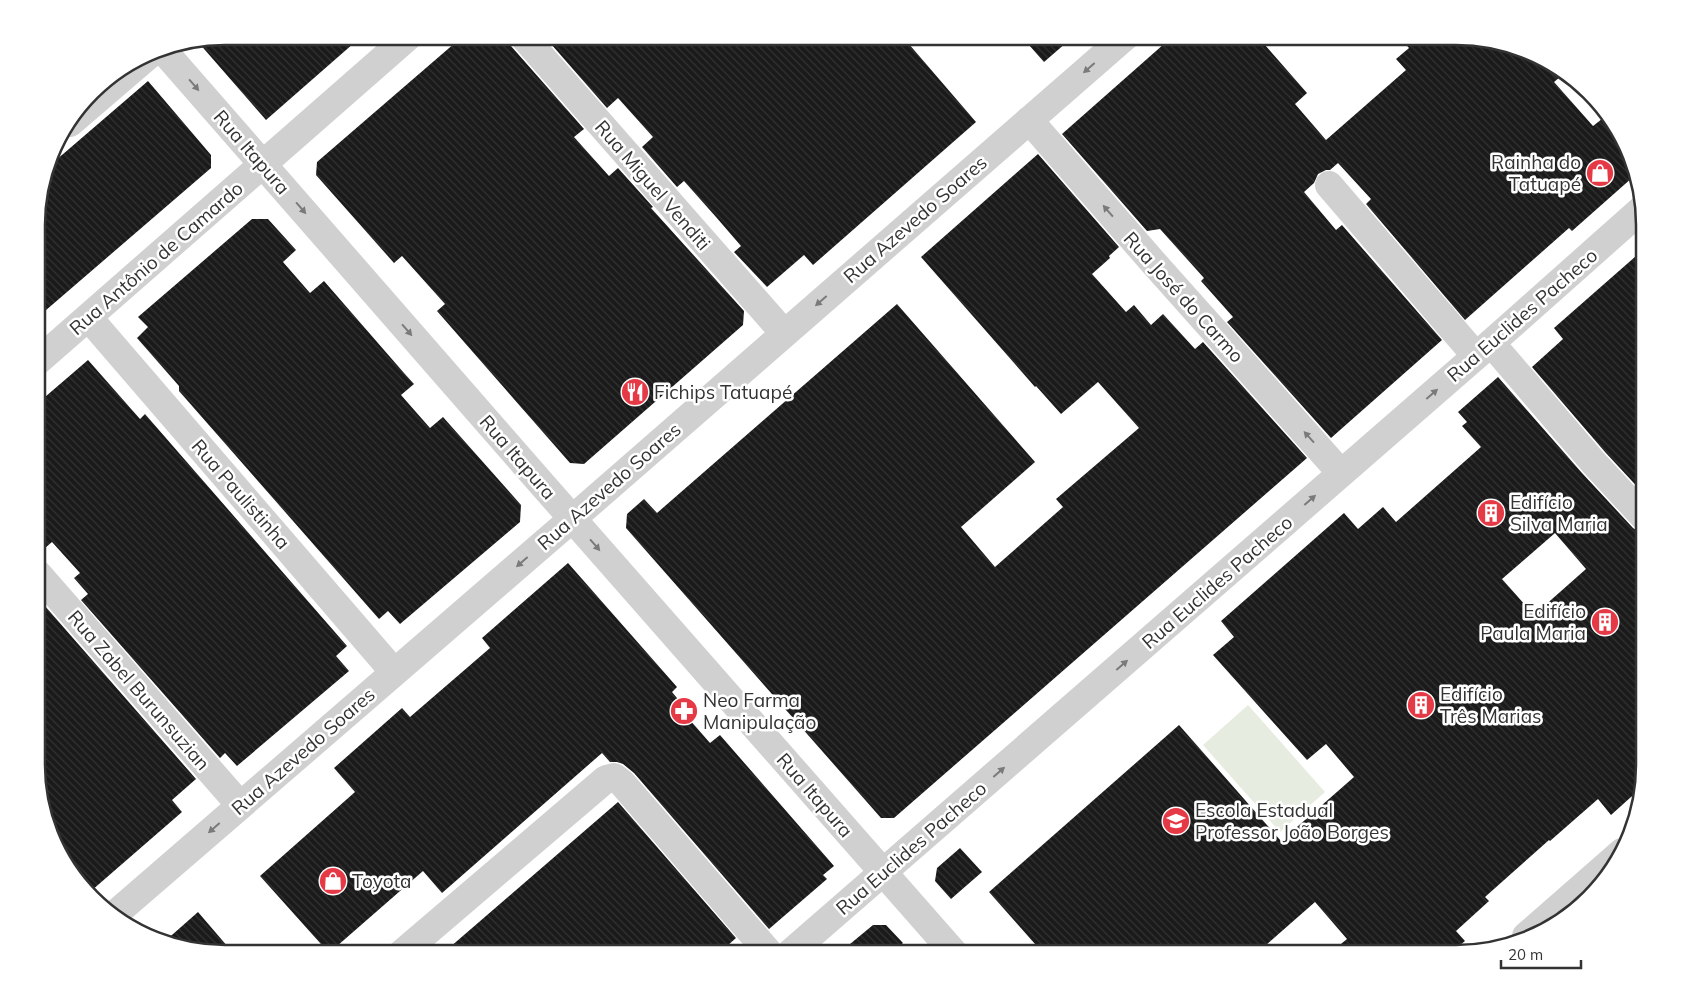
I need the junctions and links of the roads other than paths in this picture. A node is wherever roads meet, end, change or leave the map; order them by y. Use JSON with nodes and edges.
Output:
{"nodes":[{"id":1,"x":399,"y":45,"type":"edge"},
{"id":2,"x":531,"y":45,"type":"edge"},
{"id":3,"x":1116,"y":45,"type":"edge"},
{"id":4,"x":167,"y":55,"type":"edge"},
{"id":5,"x":128,"y":73,"type":"edge"},
{"id":6,"x":91,"y":105,"type":"edge"},
{"id":7,"x":1029,"y":120,"type":"junction"},
{"id":8,"x":263,"y":165,"type":"junction"},
{"id":9,"x":1329,"y":185,"type":"dead end"},
{"id":10,"x":1636,"y":214,"type":"edge"},
{"id":11,"x":88,"y":317,"type":"junction"},
{"id":12,"x":784,"y":333,"type":"junction"},
{"id":13,"x":1484,"y":349,"type":"junction"},
{"id":14,"x":45,"y":355,"type":"edge"},
{"id":15,"x":1341,"y":473,"type":"junction"},
{"id":16,"x":1636,"y":508,"type":"edge"},
{"id":17,"x":572,"y":519,"type":"junction"},
{"id":18,"x":45,"y":582,"type":"edge"},
{"id":19,"x":394,"y":672,"type":"junction"},
{"id":20,"x":240,"y":805,"type":"junction"},
{"id":21,"x":1604,"y":868,"type":"edge"},
{"id":22,"x":883,"y":873,"type":"junction"},
{"id":23,"x":119,"y":911,"type":"edge"},
{"id":24,"x":1539,"y":924,"type":"edge"},
{"id":25,"x":412,"y":945,"type":"edge"},
{"id":26,"x":762,"y":945,"type":"edge"},
{"id":27,"x":799,"y":945,"type":"edge"},
{"id":28,"x":947,"y":945,"type":"edge"}],
"edges":[{"from":1,"to":8,"type":"street","name":"Rua Antônio de Camardo"},
{"from":2,"to":12,"type":"street","name":"Rua Miguel Venditi"},
{"from":3,"to":7,"type":"street","name":"Rua Azevedo Soares","one_way":true},
{"from":4,"to":8,"type":"street","name":"Rua Itapura","one_way":true},
{"from":5,"to":6,"type":"street"},
{"from":7,"to":12,"type":"street","name":"Rua Azevedo Soares","one_way":true},
{"from":15,"to":7,"type":"street","name":"Rua José do Carmo","one_way":true},
{"from":8,"to":11,"type":"street","name":"Rua Antônio de Camardo"},
{"from":8,"to":17,"type":"street","name":"Rua Itapura","one_way":true},
{"from":9,"to":13,"type":"street"},
{"from":10,"to":13,"type":"street","name":"Rua Euclides Pacheco"},
{"from":11,"to":14,"type":"street","name":"Rua Antônio de Camardo"},
{"from":11,"to":19,"type":"street","name":"Rua Paulistinha"},
{"from":12,"to":17,"type":"street","name":"Rua Azevedo Soares"},
{"from":15,"to":13,"type":"street","name":"Rua Euclides Pacheco","one_way":true},
{"from":13,"to":16,"type":"street"},
{"from":22,"to":15,"type":"street","name":"Rua Euclides Pacheco","one_way":true},
{"from":17,"to":19,"type":"street","name":"Rua Azevedo Soares","one_way":true},
{"from":17,"to":22,"type":"street","name":"Rua Itapura","one_way":true},
{"from":18,"to":20,"type":"street","name":"Rua Zabel Burunsuzian"},
{"from":19,"to":20,"type":"street","name":"Rua Azevedo Soares"},
{"from":20,"to":23,"type":"street","name":"Rua Azevedo Soares","one_way":true},
{"from":21,"to":24,"type":"street"},
{"from":22,"to":27,"type":"street","name":"Rua Euclides Pacheco"},
{"from":22,"to":28,"type":"street","name":"Rua Itapura"},
{"from":25,"to":26,"type":"street"}]}
